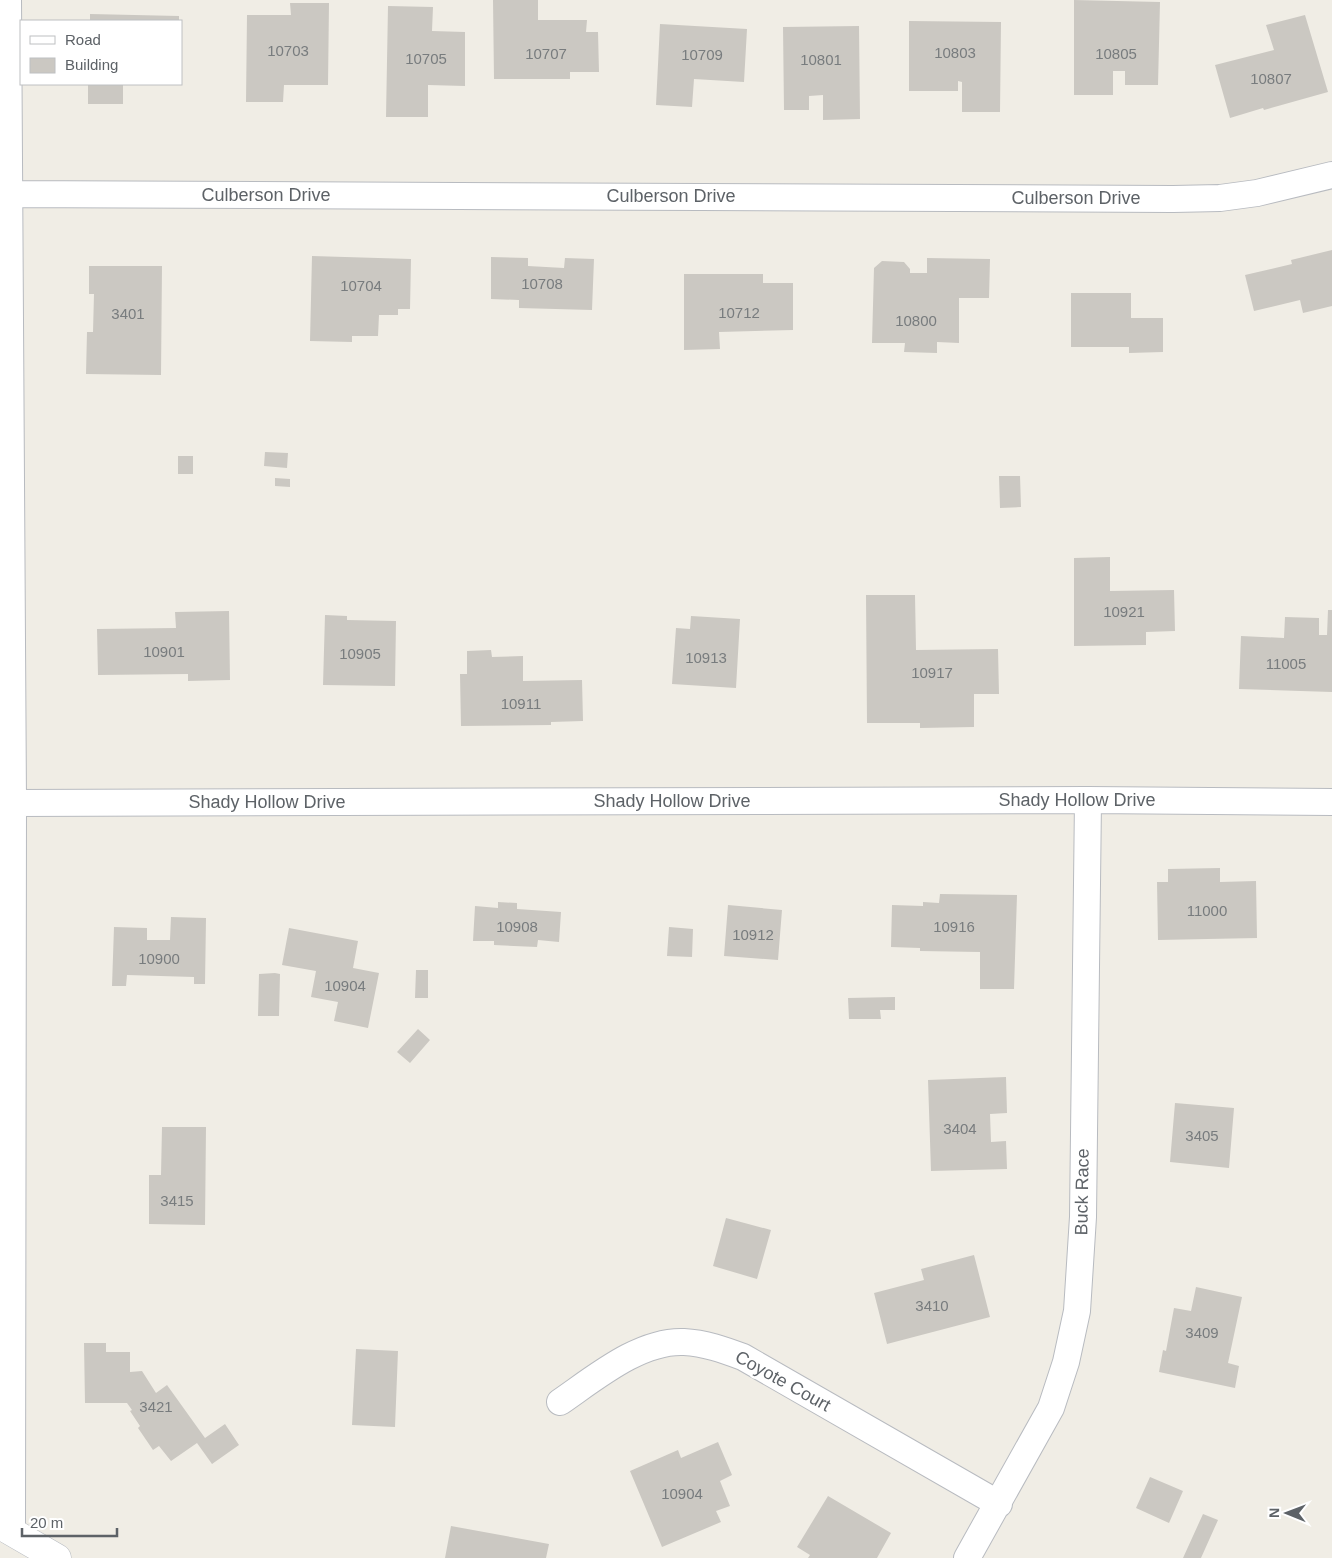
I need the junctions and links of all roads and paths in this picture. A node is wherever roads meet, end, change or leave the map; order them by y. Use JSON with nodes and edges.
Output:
{"nodes":[{"id":1,"x":8,"y":0,"type":"edge"},
{"id":2,"x":1332,"y":175,"type":"edge"},
{"id":3,"x":4,"y":194,"type":"edge"},
{"id":4,"x":1088,"y":800,"type":"junction"},
{"id":5,"x":1332,"y":802,"type":"edge"},
{"id":6,"x":13,"y":803,"type":"junction"},
{"id":7,"x":560,"y":1402,"type":"dead end"},
{"id":8,"x":999,"y":1504,"type":"junction"},
{"id":9,"x":6,"y":1529,"type":"edge"},
{"id":10,"x":57,"y":1558,"type":"edge"},
{"id":11,"x":967,"y":1558,"type":"edge"}],
"edges":[{"from":1,"to":3,"type":"street"},
{"from":2,"to":3,"type":"street","name":"Culberson Drive"},
{"from":3,"to":6,"type":"street"},
{"from":4,"to":5,"type":"street","name":"Shady Hollow Drive"},
{"from":4,"to":6,"type":"street","name":"Shady Hollow Drive"},
{"from":4,"to":8,"type":"street","name":"Buck Race"},
{"from":6,"to":9,"type":"street"},
{"from":7,"to":8,"type":"street","name":"Coyote Court"},
{"from":8,"to":11,"type":"street","name":"Buck Race"},
{"from":9,"to":10,"type":"main road"}]}
